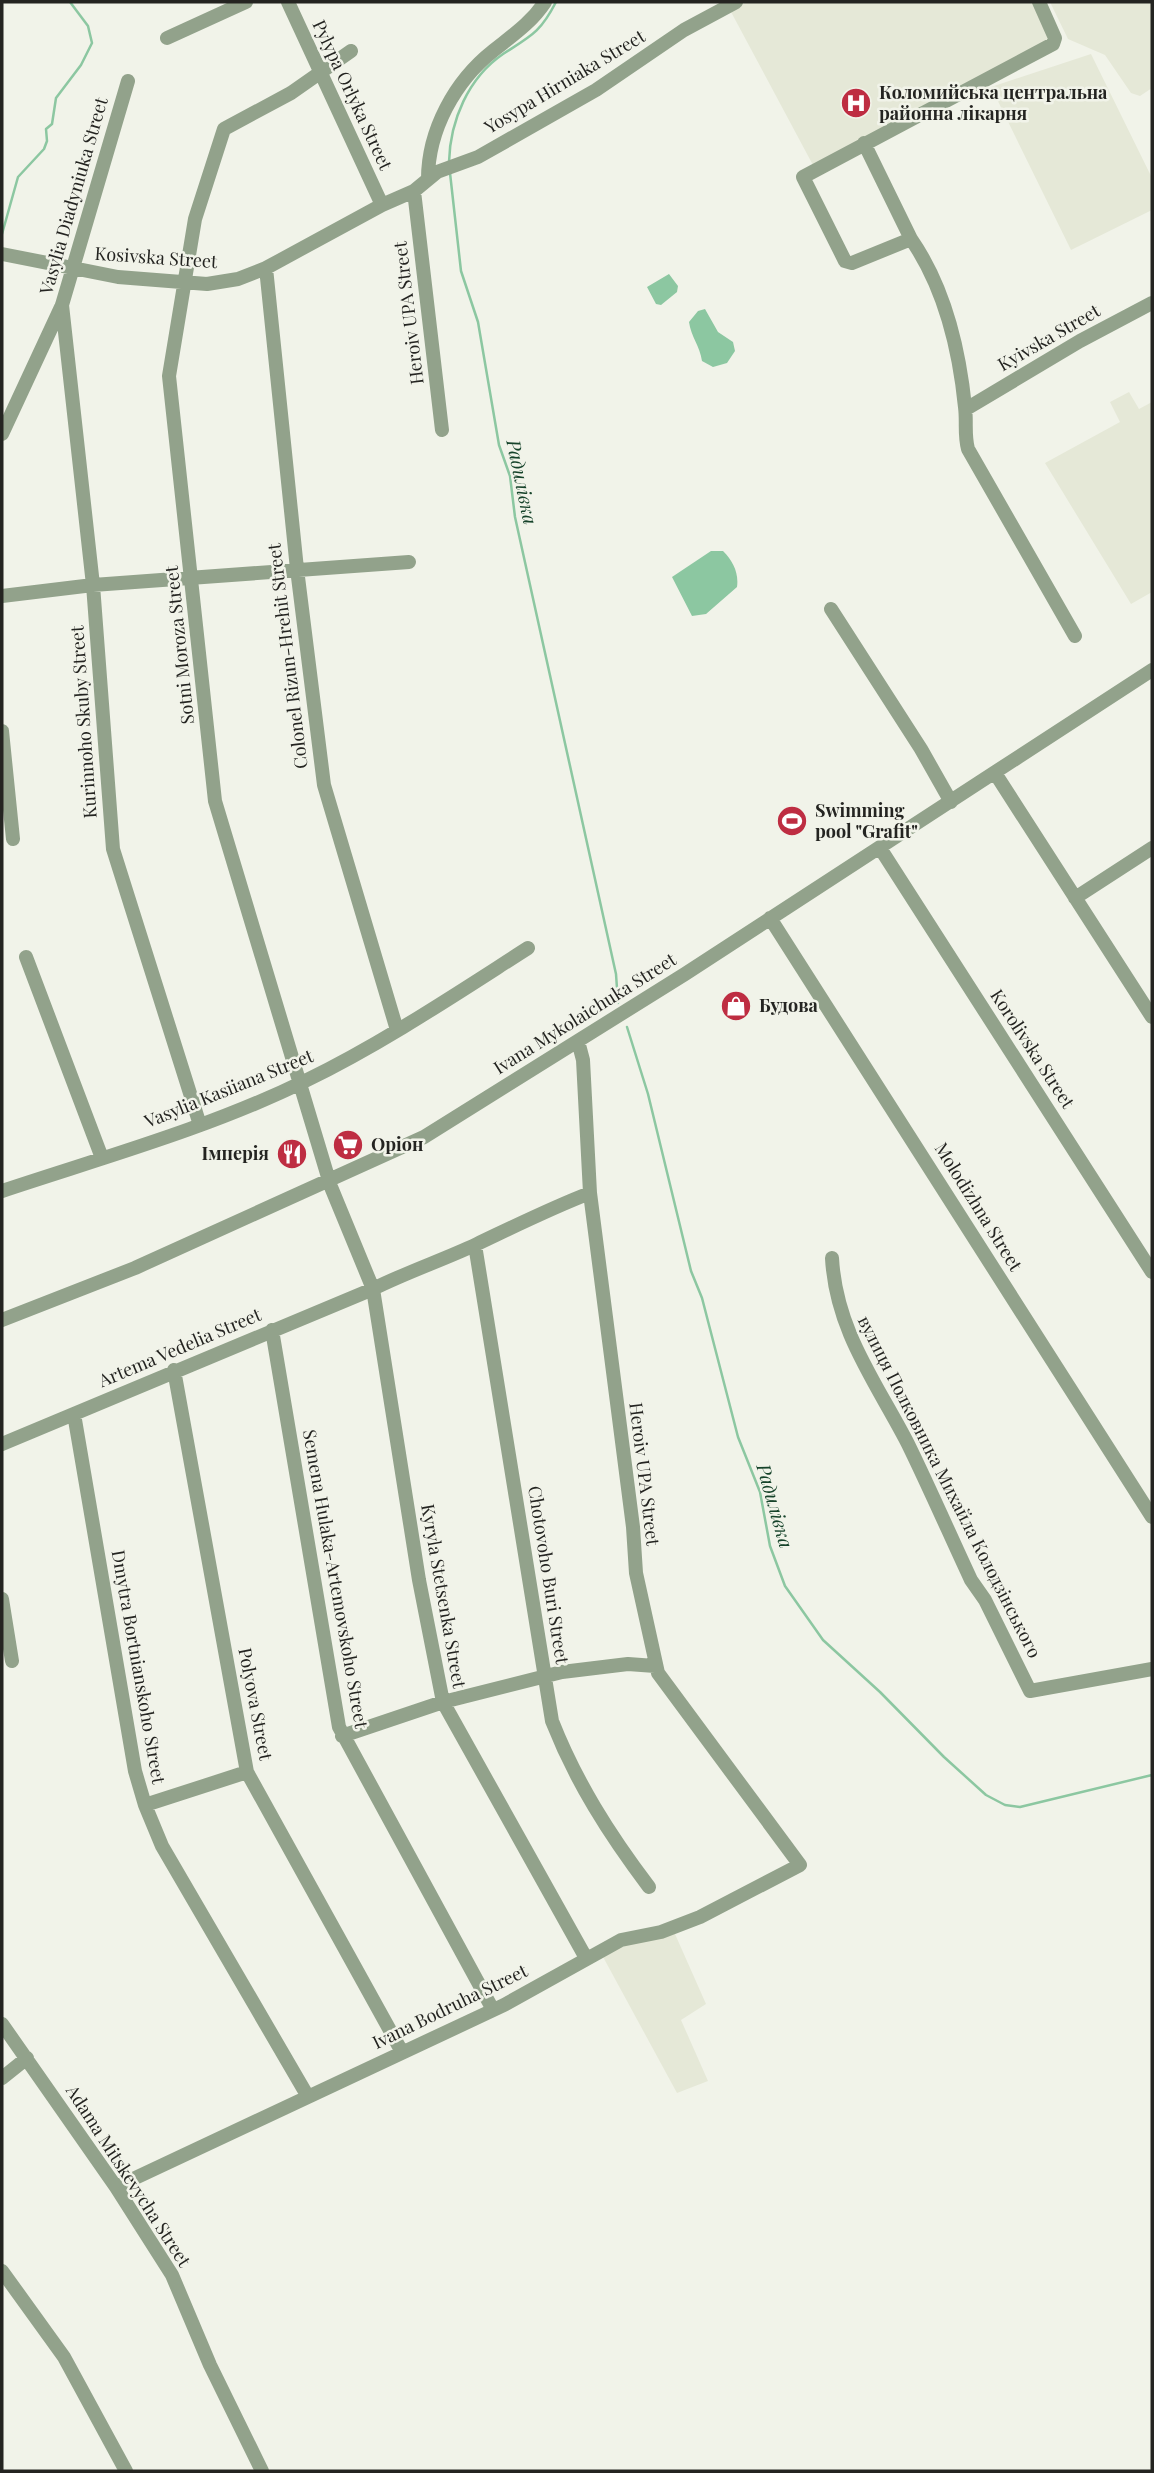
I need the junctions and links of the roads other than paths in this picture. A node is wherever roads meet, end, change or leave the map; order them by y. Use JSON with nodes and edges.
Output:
{"nodes":[{"id":1,"x":246,"y":2,"type":"edge"},
{"id":2,"x":288,"y":2,"type":"edge"},
{"id":3,"x":545,"y":2,"type":"edge"},
{"id":4,"x":736,"y":2,"type":"edge"},
{"id":5,"x":1038,"y":2,"type":"edge"},
{"id":6,"x":167,"y":37,"type":"dead end"},
{"id":7,"x":351,"y":51,"type":"dead end"},
{"id":8,"x":320,"y":73,"type":"junction"},
{"id":9,"x":128,"y":81,"type":"dead end"},
{"id":10,"x":864,"y":143,"type":"junction"},
{"id":11,"x":428,"y":179,"type":"junction"},
{"id":12,"x":414,"y":191,"type":"junction"},
{"id":13,"x":382,"y":205,"type":"junction"},
{"id":14,"x":911,"y":239,"type":"junction"},
{"id":15,"x":2,"y":254,"type":"edge"},
{"id":16,"x":266,"y":268,"type":"junction"},
{"id":17,"x":74,"y":271,"type":"junction"},
{"id":18,"x":183,"y":281,"type":"junction"},
{"id":19,"x":1152,"y":303,"type":"edge"},
{"id":20,"x":62,"y":305,"type":"junction"},
{"id":21,"x":966,"y":409,"type":"junction"},
{"id":22,"x":442,"y":430,"type":"dead end"},
{"id":23,"x":2,"y":434,"type":"edge"},
{"id":24,"x":409,"y":562,"type":"dead end"},
{"id":25,"x":297,"y":569,"type":"junction"},
{"id":26,"x":192,"y":578,"type":"junction"},
{"id":27,"x":93,"y":585,"type":"junction"},
{"id":28,"x":2,"y":596,"type":"edge"},
{"id":29,"x":831,"y":609,"type":"dead end"},
{"id":30,"x":1075,"y":636,"type":"dead end"},
{"id":31,"x":1152,"y":670,"type":"edge"},
{"id":32,"x":2,"y":731,"type":"edge"},
{"id":33,"x":995,"y":773,"type":"junction"},
{"id":34,"x":951,"y":802,"type":"junction"},
{"id":35,"x":13,"y":839,"type":"dead end"},
{"id":36,"x":880,"y":848,"type":"junction"},
{"id":37,"x":1152,"y":848,"type":"edge"},
{"id":38,"x":1075,"y":898,"type":"junction"},
{"id":39,"x":770,"y":918,"type":"junction"},
{"id":40,"x":528,"y":948,"type":"dead end"},
{"id":41,"x":26,"y":957,"type":"dead end"},
{"id":42,"x":1152,"y":1017,"type":"edge"},
{"id":43,"x":397,"y":1030,"type":"junction"},
{"id":44,"x":578,"y":1041,"type":"junction"},
{"id":45,"x":302,"y":1083,"type":"junction"},
{"id":46,"x":200,"y":1125,"type":"junction"},
{"id":47,"x":102,"y":1158,"type":"junction"},
{"id":48,"x":330,"y":1181,"type":"junction"},
{"id":49,"x":2,"y":1190,"type":"edge"},
{"id":50,"x":590,"y":1192,"type":"junction"},
{"id":51,"x":475,"y":1244,"type":"junction"},
{"id":52,"x":832,"y":1258,"type":"dead end"},
{"id":53,"x":1152,"y":1272,"type":"edge"},
{"id":54,"x":373,"y":1289,"type":"junction"},
{"id":55,"x":2,"y":1320,"type":"edge"},
{"id":56,"x":272,"y":1330,"type":"junction"},
{"id":57,"x":174,"y":1370,"type":"junction"},
{"id":58,"x":74,"y":1414,"type":"junction"},
{"id":59,"x":2,"y":1444,"type":"edge"},
{"id":60,"x":1152,"y":1517,"type":"edge"},
{"id":61,"x":2,"y":1599,"type":"edge"},
{"id":62,"x":12,"y":1661,"type":"dead end"},
{"id":63,"x":655,"y":1666,"type":"junction"},
{"id":64,"x":1152,"y":1670,"type":"edge"},
{"id":65,"x":545,"y":1678,"type":"junction"},
{"id":66,"x":443,"y":1702,"type":"junction"},
{"id":67,"x":342,"y":1736,"type":"junction"},
{"id":68,"x":247,"y":1772,"type":"junction"},
{"id":69,"x":145,"y":1805,"type":"junction"},
{"id":70,"x":800,"y":1865,"type":"joint"},
{"id":71,"x":649,"y":1887,"type":"dead end"},
{"id":72,"x":586,"y":1958,"type":"junction"},
{"id":73,"x":492,"y":2008,"type":"junction"},
{"id":74,"x":2,"y":2024,"type":"edge"},
{"id":75,"x":402,"y":2052,"type":"junction"},
{"id":76,"x":27,"y":2058,"type":"junction"},
{"id":77,"x":2,"y":2078,"type":"edge"},
{"id":78,"x":307,"y":2095,"type":"junction"},
{"id":79,"x":116,"y":2187,"type":"junction"},
{"id":80,"x":2,"y":2272,"type":"edge"},
{"id":81,"x":125,"y":2471,"type":"edge"},
{"id":82,"x":262,"y":2471,"type":"edge"}],
"edges":[{"from":1,"to":6,"type":"street"},
{"from":2,"to":8,"type":"street","name":"Pylypa Orlyka Street"},
{"from":3,"to":11,"type":"street"},
{"from":4,"to":11,"type":"street","name":"Yosypa Hirniaka Street"},
{"from":5,"to":10,"type":"street"},
{"from":7,"to":8,"type":"street","name":"Sotni Moroza Street"},
{"from":8,"to":13,"type":"street","name":"Pylypa Orlyka Street"},
{"from":8,"to":18,"type":"street","name":"Sotni Moroza Street"},
{"from":9,"to":17,"type":"street","name":"Vasylia Diadyniuka Street"},
{"from":10,"to":14,"type":"street"},
{"from":10,"to":14,"type":"street"},
{"from":11,"to":12,"type":"street","name":"Yosypa Hirniaka Street"},
{"from":12,"to":13,"type":"street","name":"Kosivska Street"},
{"from":12,"to":22,"type":"street","name":"Heroiv UPA Street"},
{"from":13,"to":16,"type":"street","name":"Kosivska Street"},
{"from":14,"to":21,"type":"street"},
{"from":15,"to":17,"type":"street","name":"Kosivska Street"},
{"from":16,"to":18,"type":"street","name":"Kosivska Street"},
{"from":16,"to":25,"type":"street","name":"Colonel Rizun-Hrehit Street"},
{"from":17,"to":18,"type":"street","name":"Kosivska Street"},
{"from":17,"to":20,"type":"street","name":"Vasylia Diadyniuka Street"},
{"from":18,"to":26,"type":"street","name":"Sotni Moroza Street"},
{"from":19,"to":21,"type":"street","name":"Kyivska Street"},
{"from":20,"to":23,"type":"street","name":"Vasylia Diadyniuka Street"},
{"from":20,"to":27,"type":"street","name":"Kurinnoho Skuby Street"},
{"from":21,"to":30,"type":"street"},
{"from":24,"to":25,"type":"street"},
{"from":25,"to":26,"type":"street"},
{"from":25,"to":43,"type":"street","name":"Colonel Rizun-Hrehit Street"},
{"from":26,"to":27,"type":"street"},
{"from":26,"to":45,"type":"street","name":"Sotni Moroza Street"},
{"from":27,"to":28,"type":"street"},
{"from":27,"to":46,"type":"street","name":"Kurinnoho Skuby Street"},
{"from":29,"to":34,"type":"street"},
{"from":31,"to":33,"type":"street","name":"Ivana Mykolaichuka Street"},
{"from":32,"to":35,"type":"street"},
{"from":33,"to":34,"type":"street","name":"Ivana Mykolaichuka Street"},
{"from":33,"to":38,"type":"street"},
{"from":34,"to":36,"type":"street","name":"Ivana Mykolaichuka Street"},
{"from":36,"to":39,"type":"street","name":"Ivana Mykolaichuka Street"},
{"from":36,"to":53,"type":"street","name":"Korolivska Street"},
{"from":37,"to":38,"type":"street"},
{"from":38,"to":42,"type":"street"},
{"from":39,"to":44,"type":"street","name":"Ivana Mykolaichuka Street"},
{"from":39,"to":60,"type":"street","name":"Molodizhna Street"},
{"from":40,"to":43,"type":"street","name":"Vasylia Kasiiana Street"},
{"from":41,"to":47,"type":"street"},
{"from":43,"to":45,"type":"street","name":"Vasylia Kasiiana Street"},
{"from":44,"to":48,"type":"street","name":"Ivana Mykolaichuka Street"},
{"from":44,"to":50,"type":"street","name":"Heroiv UPA Street"},
{"from":45,"to":46,"type":"street","name":"Vasylia Kasiiana Street"},
{"from":45,"to":48,"type":"street","name":"Sotni Moroza Street"},
{"from":46,"to":47,"type":"street","name":"Vasylia Kasiiana Street"},
{"from":47,"to":49,"type":"street","name":"Vasylia Kasiiana Street"},
{"from":48,"to":54,"type":"street","name":"Sotni Moroza Street"},
{"from":48,"to":55,"type":"street","name":"Ivana Mykolaichuka Street"},
{"from":50,"to":51,"type":"street","name":"Artema Vedelia Street"},
{"from":50,"to":63,"type":"street","name":"Heroiv UPA Street"},
{"from":51,"to":54,"type":"street","name":"Artema Vedelia Street"},
{"from":51,"to":65,"type":"street","name":"Chotovoho Buri Street"},
{"from":52,"to":64,"type":"street","name":"вулиця Полковника Михайла Колодзінського"},
{"from":54,"to":56,"type":"street","name":"Artema Vedelia Street"},
{"from":54,"to":66,"type":"street","name":"Kyryla Stetsenka Street"},
{"from":56,"to":57,"type":"street","name":"Artema Vedelia Street"},
{"from":56,"to":67,"type":"street","name":"Semena Hulaka-Artemovskoho Street"},
{"from":57,"to":58,"type":"street","name":"Artema Vedelia Street"},
{"from":57,"to":68,"type":"street","name":"Polyova Street"},
{"from":58,"to":59,"type":"street","name":"Artema Vedelia Street"},
{"from":58,"to":69,"type":"street","name":"Dmytra Bortnianskoho Street"},
{"from":61,"to":62,"type":"street"},
{"from":63,"to":65,"type":"street"},
{"from":63,"to":70,"type":"street","name":"Heroiv UPA Street"},
{"from":65,"to":66,"type":"street"},
{"from":65,"to":71,"type":"street","name":"Chotovoho Buri Street"},
{"from":66,"to":67,"type":"street"},
{"from":66,"to":72,"type":"street","name":"Kyryla Stetsenka Street"},
{"from":67,"to":73,"type":"street","name":"Semena Hulaka-Artemovskoho Street"},
{"from":68,"to":69,"type":"street"},
{"from":68,"to":75,"type":"street","name":"Polyova Street"},
{"from":69,"to":78,"type":"street","name":"Dmytra Bortnianskoho Street"},
{"from":70,"to":72,"type":"street","name":"Ivana Bodruha Street"},
{"from":72,"to":73,"type":"street","name":"Ivana Bodruha Street"},
{"from":73,"to":75,"type":"street","name":"Ivana Bodruha Street"},
{"from":74,"to":76,"type":"street","name":"Adama Mitskevycha Street"},
{"from":75,"to":78,"type":"street","name":"Ivana Bodruha Street"},
{"from":76,"to":77,"type":"street"},
{"from":76,"to":79,"type":"street","name":"Adama Mitskevycha Street"},
{"from":78,"to":79,"type":"street","name":"Ivana Bodruha Street"},
{"from":79,"to":82,"type":"street","name":"Adama Mitskevycha Street"},
{"from":80,"to":81,"type":"street"}]}
